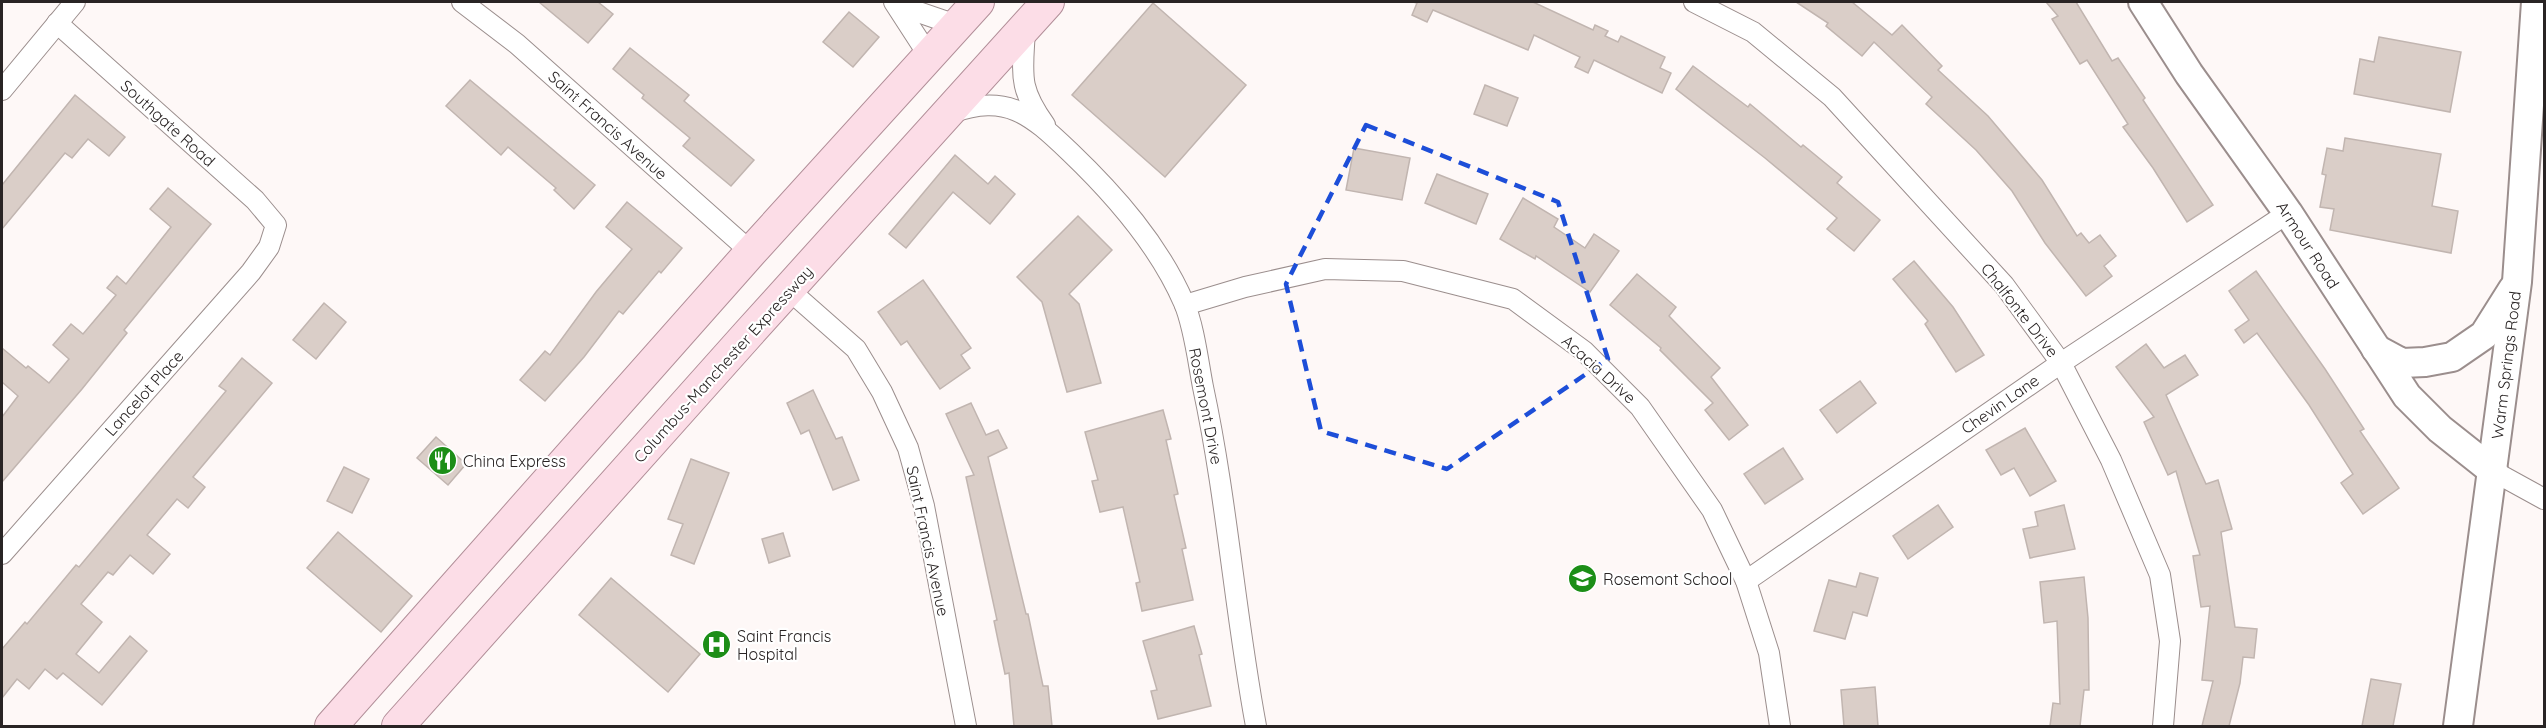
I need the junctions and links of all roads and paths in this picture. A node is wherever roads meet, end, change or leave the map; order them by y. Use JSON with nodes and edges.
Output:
{"nodes":[{"id":1,"x":75,"y":2,"type":"edge"},
{"id":2,"x":462,"y":2,"type":"edge"},
{"id":3,"x":978,"y":2,"type":"edge"},
{"id":4,"x":1048,"y":2,"type":"edge"},
{"id":5,"x":1694,"y":2,"type":"edge"},
{"id":6,"x":2143,"y":2,"type":"edge"},
{"id":7,"x":2536,"y":2,"type":"edge"},
{"id":8,"x":896,"y":3,"type":"edge"},
{"id":9,"x":57,"y":23,"type":"junction"},
{"id":10,"x":956,"y":25,"type":"junction"},
{"id":11,"x":1025,"y":28,"type":"junction"},
{"id":12,"x":929,"y":56,"type":"junction"},
{"id":13,"x":2,"y":90,"type":"edge"},
{"id":14,"x":947,"y":114,"type":"junction"},
{"id":15,"x":1050,"y":132,"type":"junction"},
{"id":16,"x":2288,"y":213,"type":"junction"},
{"id":17,"x":276,"y":225,"type":"joint"},
{"id":18,"x":752,"y":252,"type":"junction"},
{"id":19,"x":2517,"y":282,"type":"junction"},
{"id":20,"x":789,"y":290,"type":"junction"},
{"id":21,"x":1185,"y":305,"type":"junction"},
{"id":22,"x":2376,"y":349,"type":"junction"},
{"id":23,"x":2061,"y":363,"type":"junction"},
{"id":24,"x":2493,"y":471,"type":"junction"},
{"id":25,"x":2544,"y":499,"type":"edge"},
{"id":26,"x":2,"y":554,"type":"edge"},
{"id":27,"x":1746,"y":581,"type":"junction"},
{"id":28,"x":331,"y":726,"type":"edge"},
{"id":29,"x":398,"y":726,"type":"edge"},
{"id":30,"x":966,"y":726,"type":"edge"},
{"id":31,"x":1256,"y":726,"type":"edge"},
{"id":32,"x":1780,"y":726,"type":"edge"},
{"id":33,"x":2163,"y":726,"type":"edge"},
{"id":34,"x":2458,"y":726,"type":"edge"}],
"edges":[{"from":1,"to":9,"type":"street"},
{"from":2,"to":18,"type":"street","name":"Saint Francis Avenue"},
{"from":3,"to":10,"type":"main road"},
{"from":4,"to":11,"type":"main road","name":"Columbus-Manchester Expressway"},
{"from":5,"to":23,"type":"street","name":"Chalfonte Drive"},
{"from":6,"to":16,"type":"street","name":"Armour Road"},
{"from":7,"to":19,"type":"street","name":"Warm Springs Road"},
{"from":8,"to":10,"type":"street"},
{"from":8,"to":12,"type":"street"},
{"from":9,"to":13,"type":"street"},
{"from":9,"to":17,"type":"street","name":"Southgate Road"},
{"from":10,"to":12,"type":"main road"},
{"from":11,"to":14,"type":"main road","name":"Columbus-Manchester Expressway"},
{"from":11,"to":15,"type":"street","name":"Rosemont Drive"},
{"from":12,"to":18,"type":"main road"},
{"from":14,"to":15,"type":"street","name":"Rosemont Drive"},
{"from":14,"to":20,"type":"main road","name":"Columbus-Manchester Expressway"},
{"from":15,"to":21,"type":"street","name":"Rosemont Drive"},
{"from":16,"to":22,"type":"street","name":"Armour Road"},
{"from":16,"to":23,"type":"street","name":"Chevin Lane"},
{"from":17,"to":26,"type":"street","name":"Lancelot Place"},
{"from":18,"to":28,"type":"main road"},
{"from":19,"to":22,"type":"street"},
{"from":19,"to":24,"type":"street","name":"Warm Springs Road"},
{"from":20,"to":29,"type":"main road","name":"Columbus-Manchester Expressway"},
{"from":20,"to":30,"type":"street","name":"Saint Francis Avenue"},
{"from":21,"to":27,"type":"street","name":"Acacia Drive"},
{"from":21,"to":31,"type":"street","name":"Rosemont Drive"},
{"from":22,"to":24,"type":"street","name":"Armour Road"},
{"from":23,"to":27,"type":"street","name":"Chevin Lane"},
{"from":23,"to":33,"type":"street","name":"Chalfonte Drive"},
{"from":24,"to":25,"type":"street"},
{"from":24,"to":34,"type":"street","name":"Warm Springs Road"},
{"from":27,"to":32,"type":"street","name":"Acacia Drive"}]}
